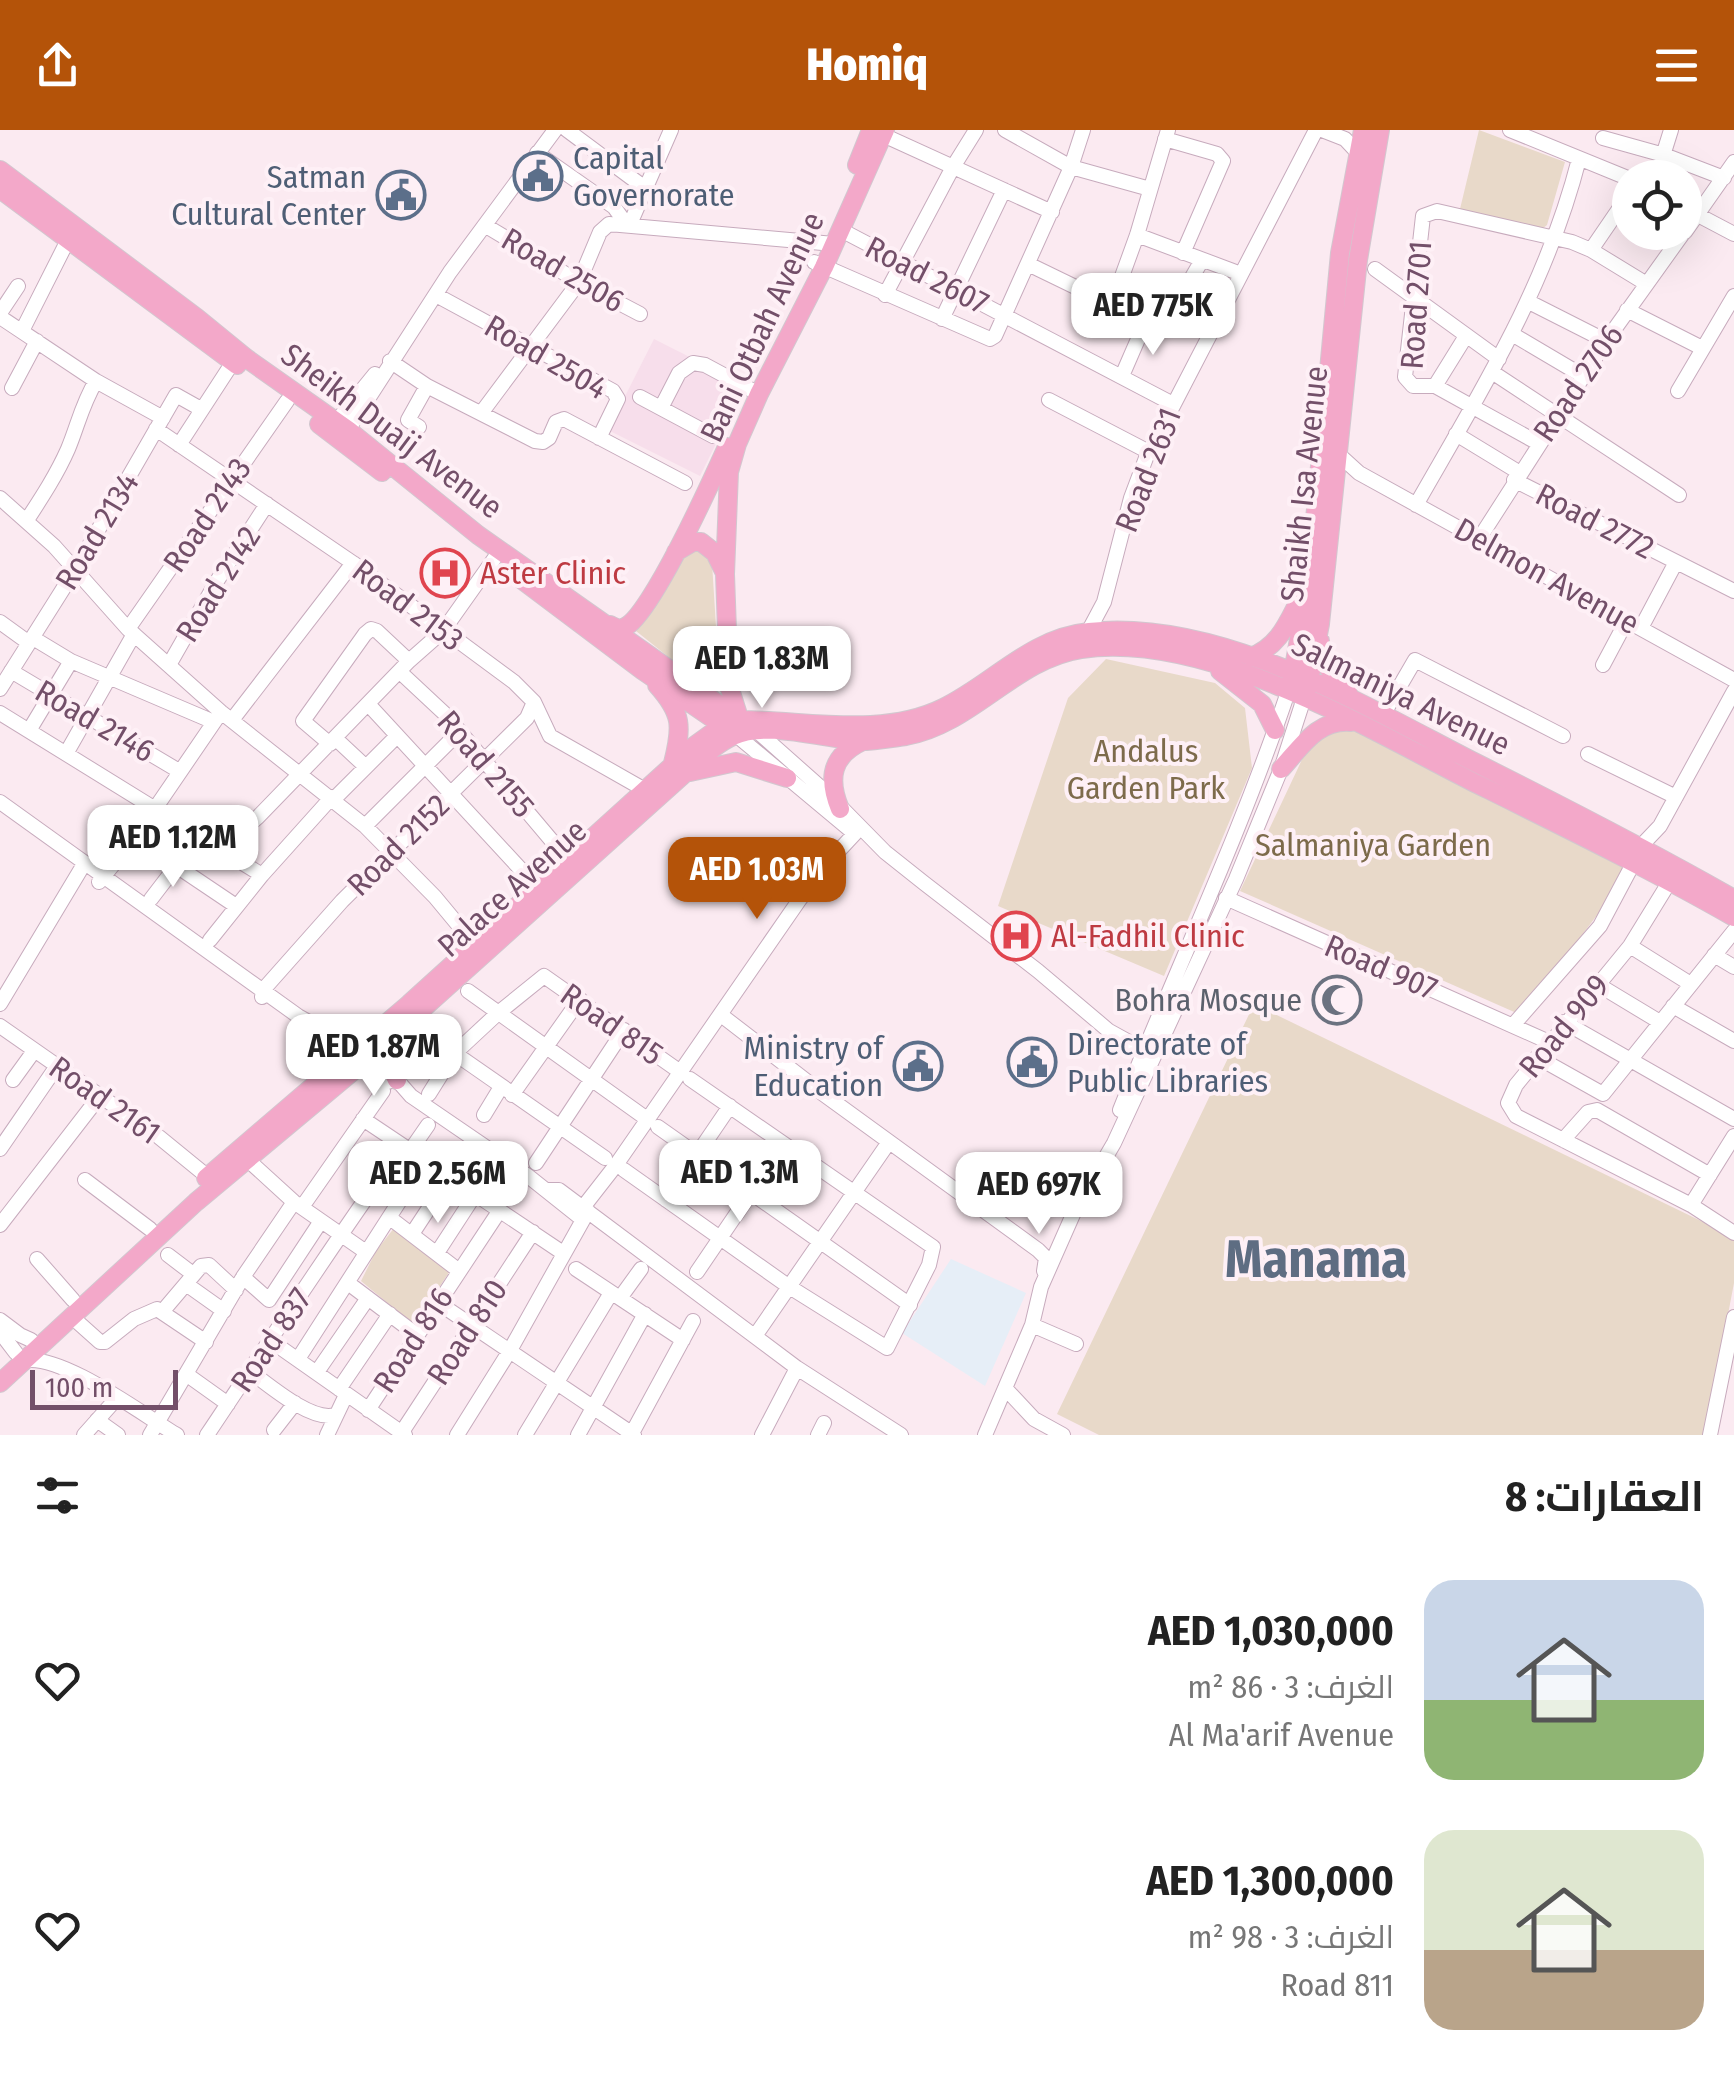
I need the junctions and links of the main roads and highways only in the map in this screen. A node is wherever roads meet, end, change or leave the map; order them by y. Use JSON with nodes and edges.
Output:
{"nodes":[{"id":1,"x":879,"y":132,"type":"edge"},
{"id":2,"x":1362,"y":138,"type":"edge"},
{"id":3,"x":0,"y":170,"type":"edge"},
{"id":4,"x":0,"y":188,"type":"edge"},
{"id":5,"x":72,"y":232,"type":"junction"},
{"id":6,"x":755,"y":392,"type":"junction"},
{"id":7,"x":338,"y":432,"type":"junction"},
{"id":8,"x":676,"y":552,"type":"junction"},
{"id":9,"x":725,"y":574,"type":"junction"},
{"id":10,"x":1308,"y":583,"type":"junction"},
{"id":11,"x":605,"y":623,"type":"junction"},
{"id":12,"x":1320,"y":624,"type":"junction"},
{"id":13,"x":1252,"y":657,"type":"junction"},
{"id":14,"x":1207,"y":662,"type":"junction"},
{"id":15,"x":642,"y":670,"type":"junction"},
{"id":16,"x":1299,"y":684,"type":"junction"},
{"id":17,"x":1358,"y":703,"type":"junction"},
{"id":18,"x":1353,"y":722,"type":"junction"},
{"id":19,"x":733,"y":726,"type":"junction"},
{"id":20,"x":1275,"y":730,"type":"road end"},
{"id":21,"x":757,"y":731,"type":"joint"},
{"id":22,"x":864,"y":741,"type":"junction"},
{"id":23,"x":679,"y":768,"type":"junction"},
{"id":24,"x":1281,"y":769,"type":"road end"},
{"id":25,"x":787,"y":778,"type":"road end"},
{"id":26,"x":832,"y":809,"type":"road end"},
{"id":27,"x":1637,"y":854,"type":"junction"},
{"id":28,"x":1734,"y":899,"type":"edge"},
{"id":29,"x":1734,"y":917,"type":"edge"},
{"id":30,"x":307,"y":1032,"type":"road end"},
{"id":31,"x":394,"y":1034,"type":"junction"},
{"id":32,"x":358,"y":1058,"type":"junction"},
{"id":33,"x":390,"y":1085,"type":"road end"},
{"id":34,"x":310,"y":1090,"type":"junction"},
{"id":35,"x":72,"y":1308,"type":"junction"},
{"id":36,"x":20,"y":1357,"type":"junction"},
{"id":37,"x":0,"y":1368,"type":"edge"},
{"id":38,"x":0,"y":1382,"type":"edge"}],
"edges":[{"from":1,"to":6,"type":"main road","name":"Bani Otbah Avenue"},
{"from":2,"to":10,"type":"main road","name":"Shaikh Isa Avenue"},
{"from":2,"to":12,"type":"main road","name":"Shaikh Isa Avenue"},
{"from":3,"to":5,"type":"main road","name":"Sheikh Duaij Avenue"},
{"from":4,"to":5,"type":"main road","name":"Sheikh Duaij Avenue"},
{"from":5,"to":7,"type":"main road","name":"Sheikh Duaij Avenue"},
{"from":5,"to":7,"type":"main road","name":"Sheikh Duaij Avenue"},
{"from":6,"to":8,"type":"main road","name":"Bani Otbah Avenue"},
{"from":6,"to":9,"type":"main road","name":"Bani Otbah Avenue"},
{"from":7,"to":11,"type":"main road","name":"Sheikh Duaij Avenue"},
{"from":7,"to":15,"type":"main road","name":"Sheikh Duaij Avenue"},
{"from":8,"to":9,"type":"main road"},
{"from":8,"to":11,"type":"main road","name":"Bani Otbah Avenue"},
{"from":9,"to":19,"type":"main road","name":"Bani Otbah Avenue"},
{"from":10,"to":13,"type":"main road"},
{"from":10,"to":16,"type":"main road","name":"Shaikh Isa Avenue"},
{"from":11,"to":19,"type":"main road","name":"Sheikh Duaij Avenue"},
{"from":12,"to":16,"type":"main road","name":"Shaikh Isa Avenue"},
{"from":12,"to":17,"type":"main road"},
{"from":13,"to":16,"type":"main road","name":"Salmaniya Avenue"},
{"from":13,"to":19,"type":"main road","name":"Salmaniya Avenue"},
{"from":14,"to":16,"type":"main road","name":"Salmaniya Avenue"},
{"from":14,"to":20,"type":"main road"},
{"from":14,"to":22,"type":"main road","name":"Salmaniya Avenue"},
{"from":15,"to":19,"type":"main road","name":"Sheikh Duaij Avenue"},
{"from":15,"to":23,"type":"main road"},
{"from":16,"to":17,"type":"main road","name":"Salmaniya Avenue"},
{"from":16,"to":18,"type":"main road","name":"Salmaniya Avenue"},
{"from":17,"to":27,"type":"main road","name":"Salmaniya Avenue"},
{"from":18,"to":24,"type":"main road"},
{"from":18,"to":27,"type":"main road","name":"Salmaniya Avenue"},
{"from":19,"to":21,"type":"main road","name":"Palace Avenue"},
{"from":19,"to":23,"type":"main road","name":"Palace Avenue"},
{"from":21,"to":22,"type":"main road","name":"Salmaniya Avenue"},
{"from":22,"to":26,"type":"main road"},
{"from":23,"to":25,"type":"main road"},
{"from":23,"to":31,"type":"main road","name":"Palace Avenue"},
{"from":23,"to":32,"type":"main road","name":"Palace Avenue"},
{"from":27,"to":28,"type":"main road","name":"Salmaniya Avenue"},
{"from":27,"to":29,"type":"main road","name":"Salmaniya Avenue"},
{"from":30,"to":34,"type":"main road"},
{"from":31,"to":32,"type":"main road","name":"Palace Avenue"},
{"from":31,"to":33,"type":"main road"},
{"from":32,"to":34,"type":"main road","name":"Palace Avenue"},
{"from":32,"to":35,"type":"main road","name":"Palace Avenue"},
{"from":34,"to":35,"type":"main road","name":"Palace Avenue"},
{"from":35,"to":36,"type":"main road","name":"Palace Avenue"},
{"from":35,"to":36,"type":"main road","name":"Palace Avenue"},
{"from":36,"to":37,"type":"main road","name":"Palace Avenue"},
{"from":36,"to":38,"type":"main road","name":"Palace Avenue"}]}
